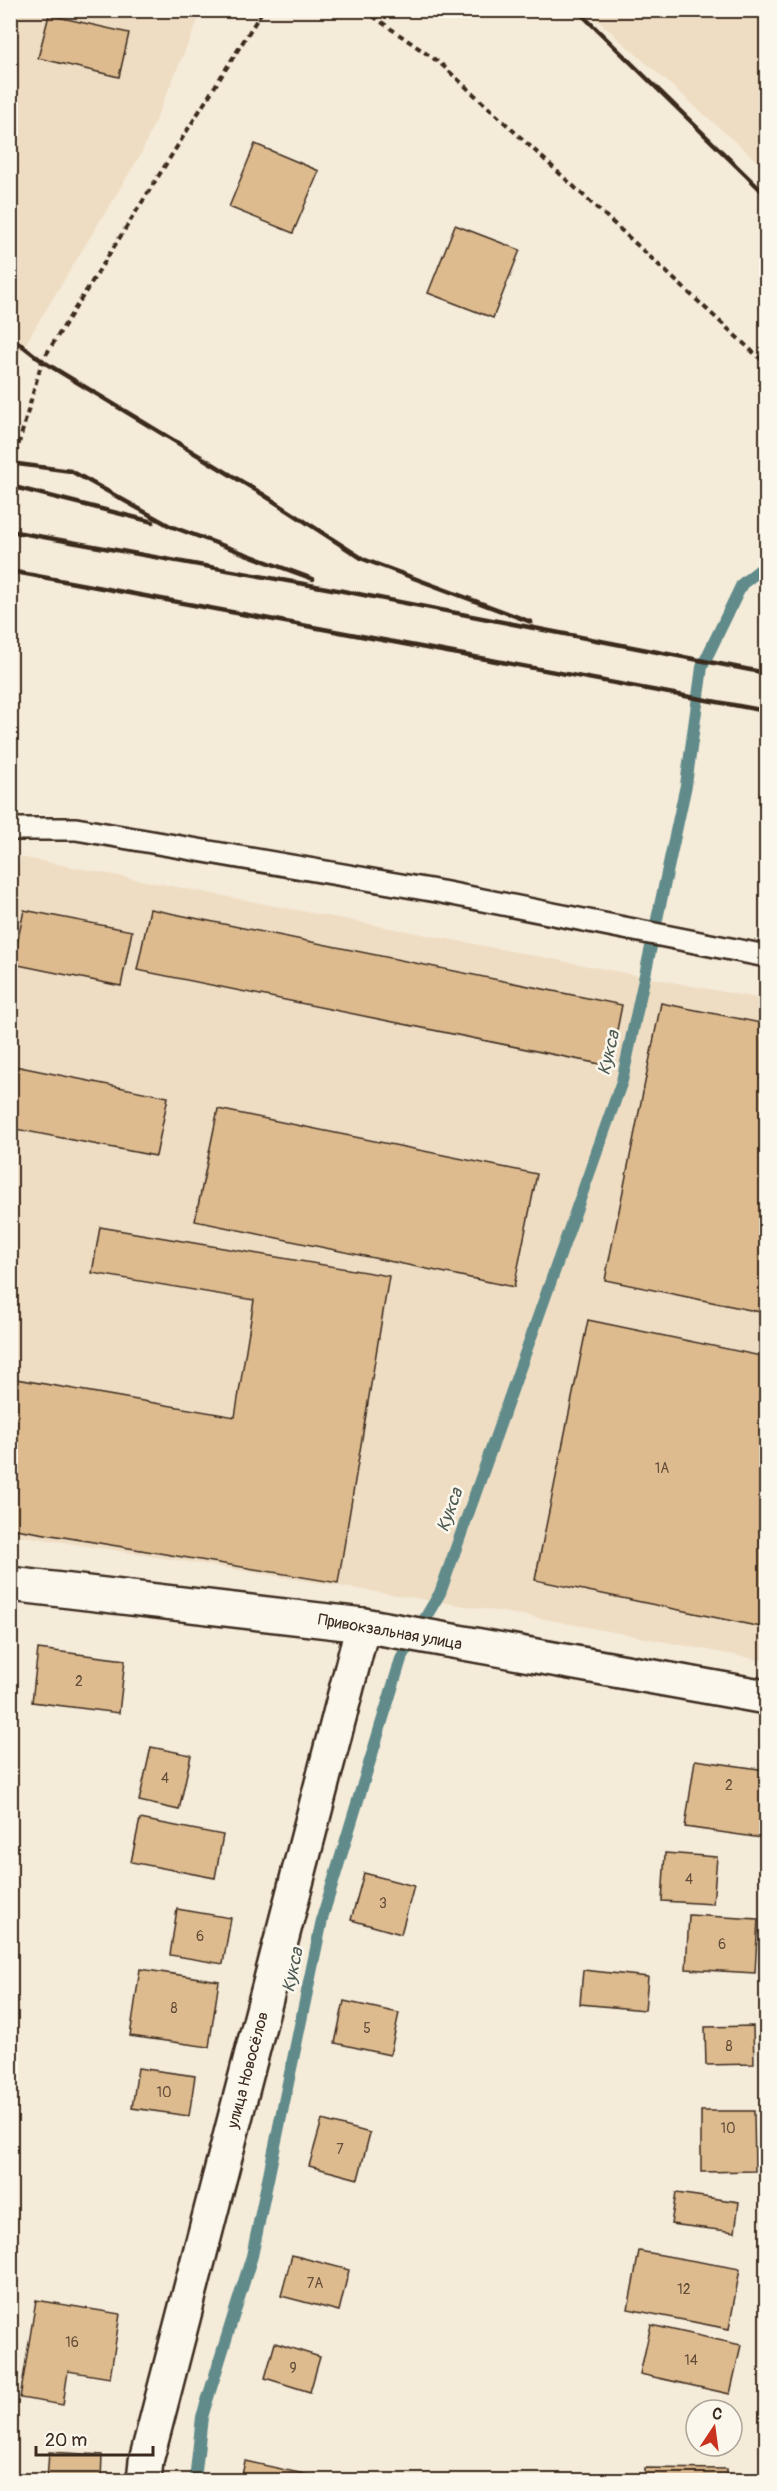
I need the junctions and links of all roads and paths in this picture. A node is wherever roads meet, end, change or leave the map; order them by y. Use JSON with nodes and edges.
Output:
{"nodes":[{"id":1,"x":263,"y":10,"type":"edge"},
{"id":2,"x":364,"y":10,"type":"edge"},
{"id":3,"x":766,"y":364,"type":"edge"},
{"id":4,"x":10,"y":475,"type":"edge"},
{"id":5,"x":10,"y":829,"type":"edge"},
{"id":6,"x":766,"y":956,"type":"edge"},
{"id":7,"x":10,"y":1584,"type":"edge"},
{"id":8,"x":377,"y":1628,"type":"junction"},
{"id":9,"x":766,"y":1697,"type":"edge"},
{"id":10,"x":144,"y":2481,"type":"edge"}],
"edges":[{"from":1,"to":4,"type":"path"},
{"from":2,"to":3,"type":"path"},
{"from":5,"to":6,"type":"lane"},
{"from":7,"to":8,"type":"street","name":"Привокзальная улица"},
{"from":8,"to":9,"type":"street","name":"Привокзальная улица"},
{"from":8,"to":10,"type":"street","name":"улица Новосёлов"}]}
